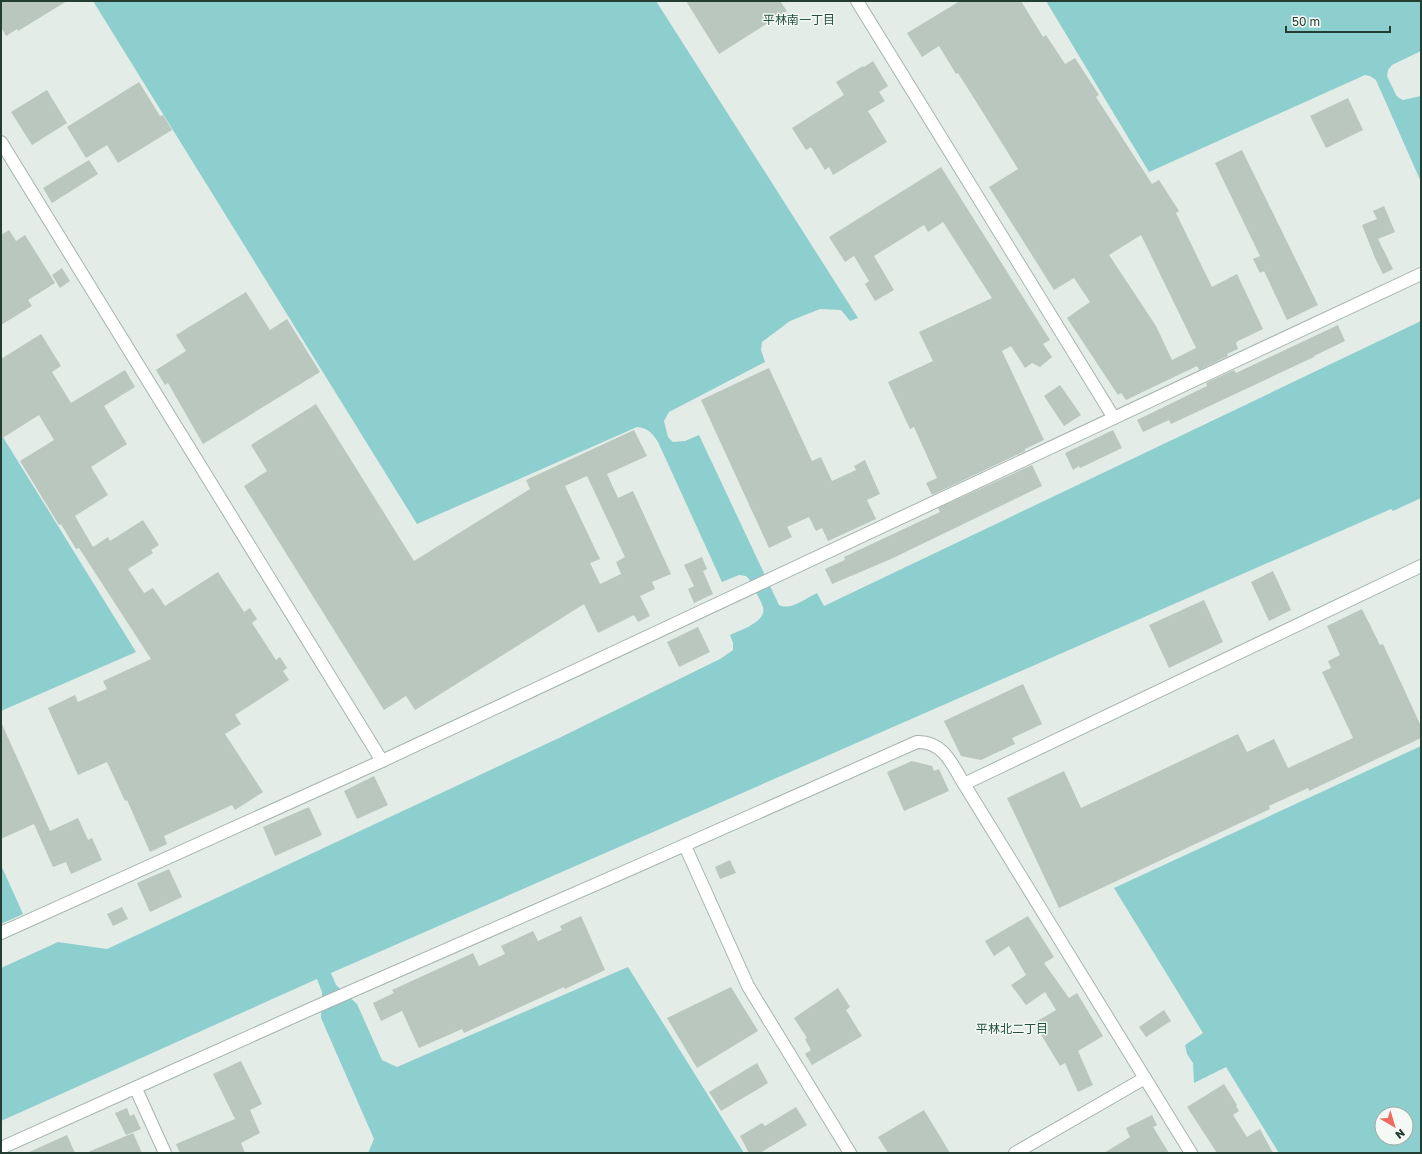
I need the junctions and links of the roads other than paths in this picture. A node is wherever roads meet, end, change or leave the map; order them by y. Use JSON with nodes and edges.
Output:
{"nodes":[{"id":1,"x":857,"y":1,"type":"edge"},
{"id":2,"x":1,"y":142,"type":"edge"},
{"id":3,"x":1421,"y":274,"type":"edge"},
{"id":4,"x":1114,"y":418,"type":"junction"},
{"id":5,"x":1421,"y":566,"type":"edge"},
{"id":6,"x":382,"y":761,"type":"junction"},
{"id":7,"x":964,"y":784,"type":"junction"},
{"id":8,"x":686,"y":846,"type":"junction"},
{"id":9,"x":1,"y":933,"type":"edge"},
{"id":10,"x":1145,"y":1078,"type":"junction"},
{"id":11,"x":136,"y":1089,"type":"junction"},
{"id":12,"x":1,"y":1148,"type":"edge"},
{"id":13,"x":165,"y":1153,"type":"edge"},
{"id":14,"x":850,"y":1153,"type":"edge"},
{"id":15,"x":1015,"y":1153,"type":"edge"},
{"id":16,"x":1191,"y":1153,"type":"edge"}],
"edges":[{"from":1,"to":4,"type":"street"},
{"from":2,"to":6,"type":"street"},
{"from":3,"to":4,"type":"street"},
{"from":4,"to":6,"type":"street"},
{"from":5,"to":7,"type":"street"},
{"from":6,"to":9,"type":"street"},
{"from":7,"to":8,"type":"street"},
{"from":7,"to":10,"type":"street"},
{"from":8,"to":11,"type":"street"},
{"from":8,"to":14,"type":"street"},
{"from":10,"to":15,"type":"street"},
{"from":10,"to":16,"type":"street"},
{"from":11,"to":12,"type":"street"},
{"from":11,"to":13,"type":"street"}]}
